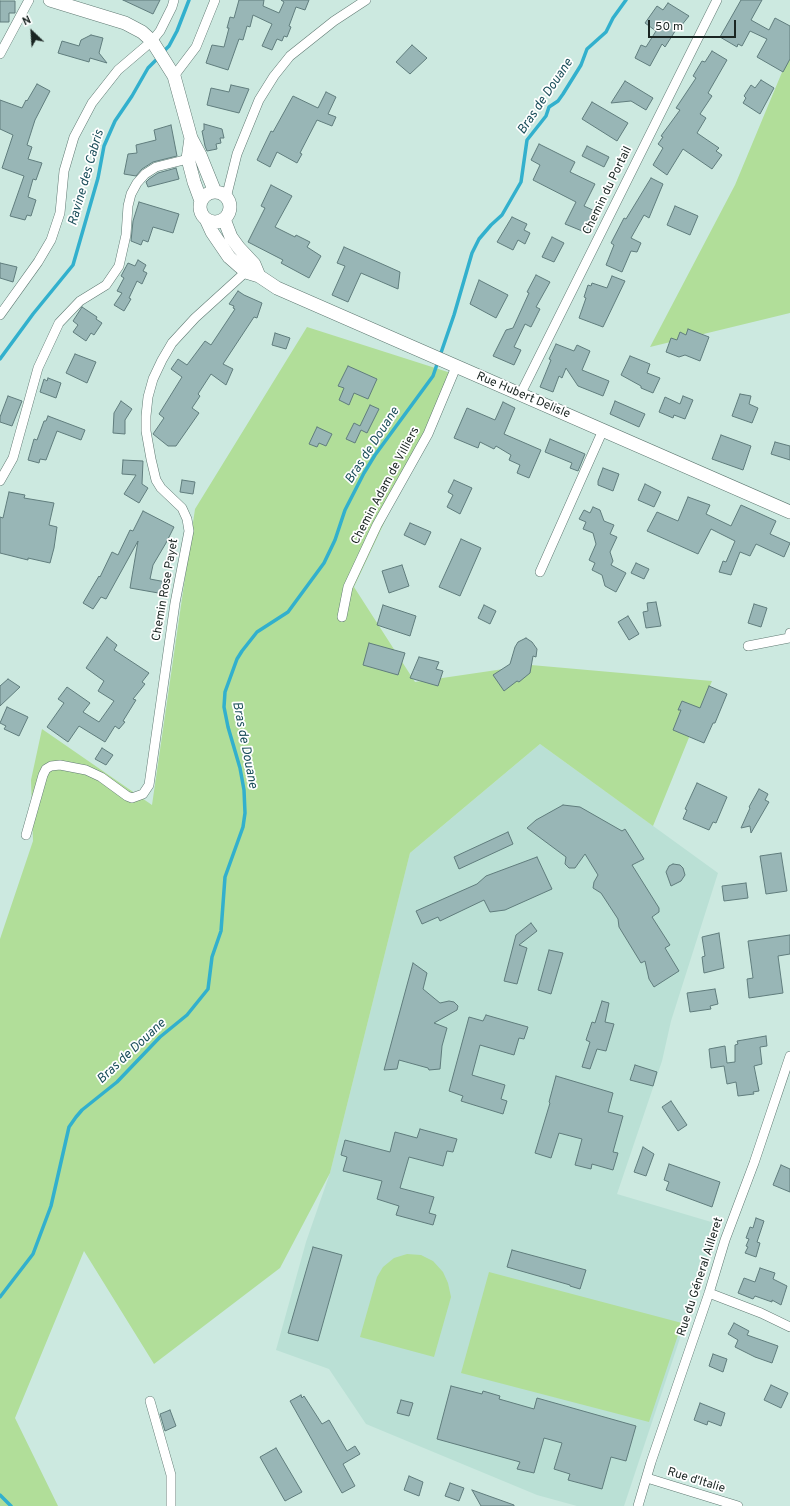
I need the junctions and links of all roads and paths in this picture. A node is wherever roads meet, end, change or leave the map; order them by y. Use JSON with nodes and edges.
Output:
{"nodes":[{"id":1,"x":29,"y":0,"type":"edge"},
{"id":2,"x":50,"y":0,"type":"edge"},
{"id":3,"x":174,"y":0,"type":"edge"},
{"id":4,"x":216,"y":0,"type":"edge"},
{"id":5,"x":366,"y":0,"type":"edge"},
{"id":6,"x":717,"y":0,"type":"edge"},
{"id":7,"x":155,"y":44,"type":"junction"},
{"id":8,"x":0,"y":54,"type":"edge"},
{"id":9,"x":172,"y":72,"type":"junction"},
{"id":10,"x":191,"y":138,"type":"junction"},
{"id":11,"x":188,"y":159,"type":"junction"},
{"id":12,"x":221,"y":195,"type":"junction"},
{"id":13,"x":201,"y":201,"type":"junction"},
{"id":14,"x":206,"y":220,"type":"junction"},
{"id":15,"x":224,"y":220,"type":"junction"},
{"id":16,"x":253,"y":270,"type":"junction"},
{"id":17,"x":0,"y":316,"type":"edge"},
{"id":18,"x":453,"y":366,"type":"junction"},
{"id":19,"x":521,"y":393,"type":"junction"},
{"id":20,"x":602,"y":430,"type":"junction"},
{"id":21,"x":0,"y":481,"type":"edge"},
{"id":22,"x":790,"y":512,"type":"edge"},
{"id":23,"x":540,"y":572,"type":"dead end"},
{"id":24,"x":342,"y":617,"type":"dead end"},
{"id":25,"x":790,"y":633,"type":"edge"},
{"id":26,"x":748,"y":646,"type":"dead end"},
{"id":27,"x":26,"y":834,"type":"dead end"},
{"id":28,"x":790,"y":1056,"type":"edge"},
{"id":29,"x":709,"y":1293,"type":"junction"},
{"id":30,"x":790,"y":1328,"type":"edge"},
{"id":31,"x":150,"y":1401,"type":"dead end"},
{"id":32,"x":647,"y":1478,"type":"junction"},
{"id":33,"x":171,"y":1506,"type":"edge"},
{"id":34,"x":638,"y":1506,"type":"edge"},
{"id":35,"x":738,"y":1506,"type":"edge"}],
"edges":[{"from":1,"to":8,"type":"street"},
{"from":2,"to":7,"type":"main road","name":"Rue Hubert Delisle"},
{"from":3,"to":7,"type":"street"},
{"from":4,"to":9,"type":"street"},
{"from":5,"to":12,"type":"street"},
{"from":6,"to":19,"type":"street","name":"Chemin du Portail"},
{"from":7,"to":9,"type":"main road","name":"Rue Hubert Delisle"},
{"from":7,"to":17,"type":"street"},
{"from":9,"to":10,"type":"main road","name":"Rue Hubert Delisle"},
{"from":10,"to":11,"type":"main road","name":"Rue Hubert Delisle"},
{"from":10,"to":12,"type":"main road","name":"Rue Hubert Delisle"},
{"from":11,"to":13,"type":"main road","name":"Rue Hubert Delisle"},
{"from":11,"to":21,"type":"street"},
{"from":12,"to":13,"type":"main road"},
{"from":12,"to":15,"type":"main road","name":"Rue Hubert Delisle"},
{"from":13,"to":14,"type":"main road","name":"Rue Hubert Delisle"},
{"from":14,"to":15,"type":"main road"},
{"from":14,"to":16,"type":"main road","name":"Rue Hubert Delisle"},
{"from":15,"to":16,"type":"main road","name":"Rue Hubert Delisle"},
{"from":16,"to":18,"type":"main road","name":"Rue Hubert Delisle"},
{"from":16,"to":27,"type":"street","name":"Chemin Rose Payet"},
{"from":18,"to":19,"type":"main road","name":"Rue Hubert Delisle"},
{"from":18,"to":24,"type":"street","name":"Chemin Adam de Villiers"},
{"from":19,"to":20,"type":"main road","name":"Rue Hubert Delisle"},
{"from":20,"to":22,"type":"main road","name":"Rue Hubert Delisle"},
{"from":20,"to":23,"type":"street"},
{"from":25,"to":26,"type":"street"},
{"from":28,"to":29,"type":"street","name":"Rue du Géneral Ailleret"},
{"from":29,"to":30,"type":"street"},
{"from":29,"to":32,"type":"street","name":"Rue du Géneral Ailleret"},
{"from":31,"to":33,"type":"street"},
{"from":32,"to":34,"type":"street","name":"Rue du Géneral Ailleret"},
{"from":32,"to":35,"type":"street","name":"Rue d'Italie"}]}
